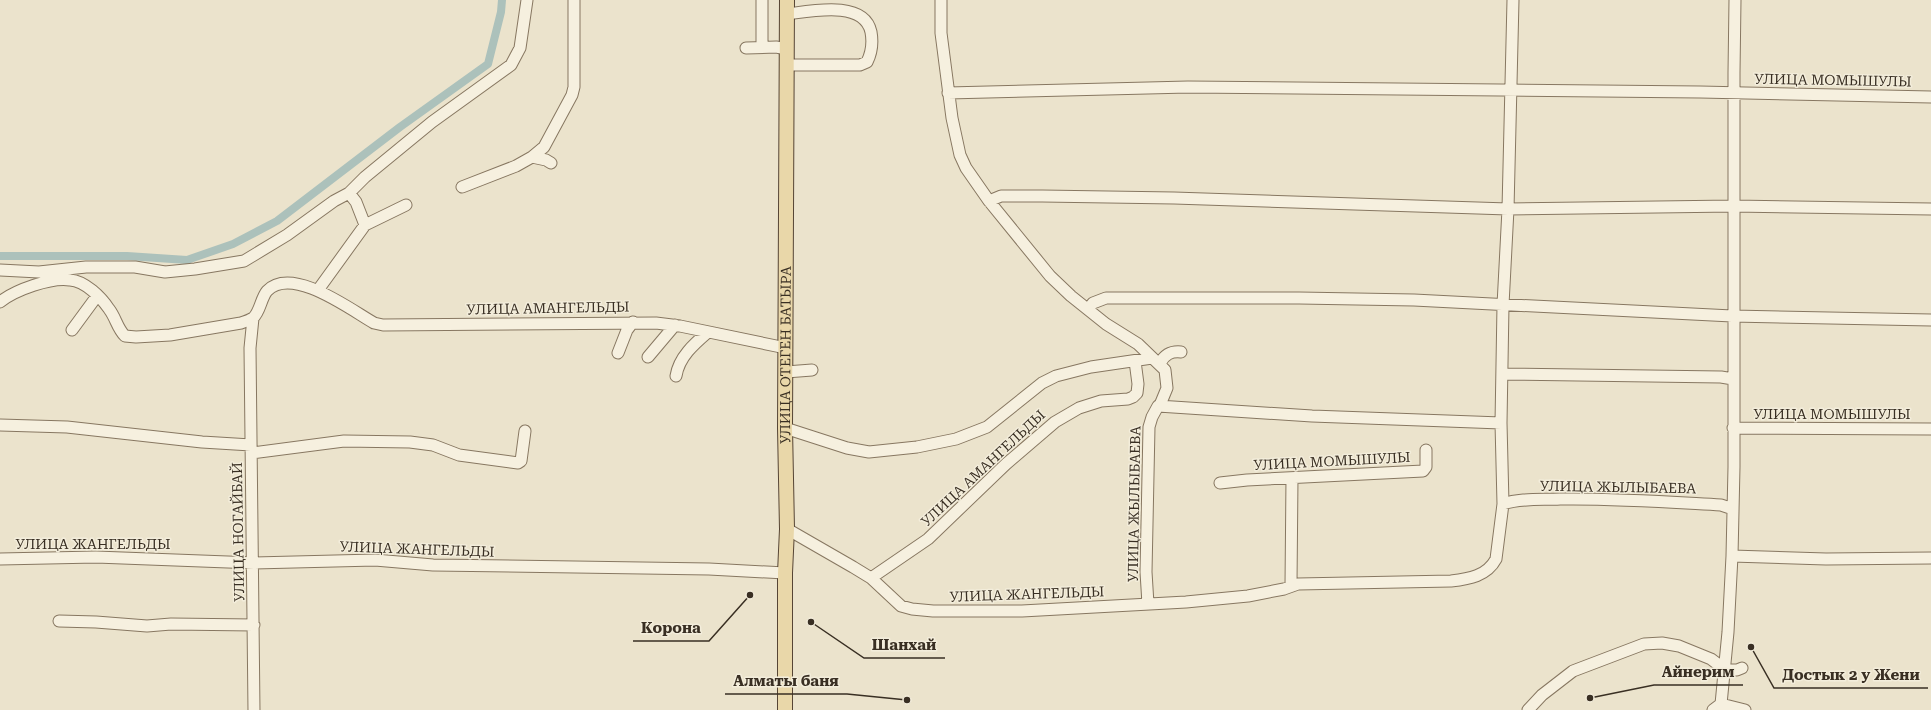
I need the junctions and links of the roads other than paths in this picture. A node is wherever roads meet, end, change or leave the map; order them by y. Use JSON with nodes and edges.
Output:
{"nodes":[{"id":1,"x":527,"y":0,"type":"edge"},
{"id":2,"x":574,"y":0,"type":"edge"},
{"id":3,"x":762,"y":0,"type":"edge"},
{"id":4,"x":787,"y":0,"type":"edge"},
{"id":5,"x":941,"y":0,"type":"edge"},
{"id":6,"x":1513,"y":0,"type":"edge"},
{"id":7,"x":1735,"y":0,"type":"edge"},
{"id":8,"x":825,"y":4,"type":"edge"},
{"id":9,"x":787,"y":14,"type":"junction"},
{"id":10,"x":762,"y":47,"type":"junction"},
{"id":11,"x":746,"y":48,"type":"dead end"},
{"id":12,"x":787,"y":49,"type":"junction"},
{"id":13,"x":787,"y":65,"type":"junction"},
{"id":14,"x":1512,"y":90,"type":"junction"},
{"id":15,"x":1734,"y":92,"type":"junction"},
{"id":16,"x":948,"y":93,"type":"junction"},
{"id":17,"x":1931,"y":97,"type":"edge"},
{"id":18,"x":532,"y":157,"type":"junction"},
{"id":19,"x":551,"y":163,"type":"dead end"},
{"id":20,"x":462,"y":186,"type":"dead end"},
{"id":21,"x":349,"y":193,"type":"junction"},
{"id":22,"x":989,"y":201,"type":"junction"},
{"id":23,"x":406,"y":205,"type":"dead end"},
{"id":24,"x":1733,"y":206,"type":"junction"},
{"id":25,"x":1508,"y":209,"type":"junction"},
{"id":26,"x":1931,"y":209,"type":"edge"},
{"id":27,"x":365,"y":224,"type":"junction"},
{"id":28,"x":0,"y":270,"type":"edge"},
{"id":29,"x":39,"y":272,"type":"junction"},
{"id":30,"x":41,"y":284,"type":"junction"},
{"id":31,"x":318,"y":290,"type":"junction"},
{"id":32,"x":97,"y":296,"type":"junction"},
{"id":33,"x":0,"y":302,"type":"edge"},
{"id":34,"x":1503,"y":305,"type":"junction"},
{"id":35,"x":1088,"y":309,"type":"junction"},
{"id":36,"x":1732,"y":316,"type":"junction"},
{"id":37,"x":253,"y":318,"type":"junction"},
{"id":38,"x":1931,"y":320,"type":"edge"},
{"id":39,"x":633,"y":322,"type":"junction"},
{"id":40,"x":675,"y":325,"type":"junction"},
{"id":41,"x":72,"y":330,"type":"dead end"},
{"id":42,"x":708,"y":332,"type":"junction"},
{"id":43,"x":786,"y":348,"type":"junction"},
{"id":44,"x":1181,"y":352,"type":"dead end"},
{"id":45,"x":618,"y":353,"type":"dead end"},
{"id":46,"x":648,"y":357,"type":"dead end"},
{"id":47,"x":1156,"y":360,"type":"junction"},
{"id":48,"x":1135,"y":361,"type":"junction"},
{"id":49,"x":812,"y":370,"type":"dead end"},
{"id":50,"x":786,"y":372,"type":"junction"},
{"id":51,"x":1502,"y":374,"type":"junction"},
{"id":52,"x":676,"y":376,"type":"dead end"},
{"id":53,"x":1733,"y":379,"type":"junction"},
{"id":54,"x":1163,"y":404,"type":"junction"},
{"id":55,"x":1501,"y":423,"type":"junction"},
{"id":56,"x":0,"y":425,"type":"edge"},
{"id":57,"x":786,"y":428,"type":"junction"},
{"id":58,"x":1733,"y":428,"type":"junction"},
{"id":59,"x":1931,"y":430,"type":"edge"},
{"id":60,"x":525,"y":431,"type":"dead end"},
{"id":61,"x":252,"y":449,"type":"junction"},
{"id":62,"x":1426,"y":450,"type":"dead end"},
{"id":63,"x":1292,"y":478,"type":"junction"},
{"id":64,"x":1220,"y":483,"type":"dead end"},
{"id":65,"x":1503,"y":504,"type":"junction"},
{"id":66,"x":1733,"y":509,"type":"junction"},
{"id":67,"x":787,"y":529,"type":"junction"},
{"id":68,"x":1732,"y":556,"type":"junction"},
{"id":69,"x":1931,"y":558,"type":"edge"},
{"id":70,"x":0,"y":560,"type":"edge"},
{"id":71,"x":254,"y":563,"type":"junction"},
{"id":72,"x":785,"y":573,"type":"junction"},
{"id":73,"x":871,"y":578,"type":"junction"},
{"id":74,"x":1291,"y":585,"type":"junction"},
{"id":75,"x":1148,"y":604,"type":"junction"},
{"id":76,"x":59,"y":622,"type":"dead end"},
{"id":77,"x":254,"y":625,"type":"junction"},
{"id":78,"x":1742,"y":668,"type":"dead end"},
{"id":79,"x":1723,"y":669,"type":"junction"},
{"id":80,"x":1717,"y":707,"type":"edge"},
{"id":81,"x":254,"y":710,"type":"edge"},
{"id":82,"x":785,"y":710,"type":"edge"},
{"id":83,"x":1528,"y":710,"type":"edge"},
{"id":84,"x":1745,"y":710,"type":"edge"}],
"edges":[{"from":1,"to":21,"type":"street"},
{"from":2,"to":18,"type":"street"},
{"from":3,"to":10,"type":"street"},
{"from":4,"to":9,"type":"main road","name":"УЛИЦА ОТЕГЕН БАТЫРА"},
{"from":5,"to":16,"type":"street"},
{"from":6,"to":14,"type":"street","name":"УЛИЦА ЖАНГЕЛЬДЫ"},
{"from":7,"to":15,"type":"street"},
{"from":8,"to":9,"type":"street"},
{"from":8,"to":13,"type":"street"},
{"from":9,"to":12,"type":"main road","name":"УЛИЦА ОТЕГЕН БАТЫРА"},
{"from":10,"to":11,"type":"street"},
{"from":10,"to":12,"type":"street"},
{"from":12,"to":13,"type":"main road","name":"УЛИЦА ОТЕГЕН БАТЫРА"},
{"from":13,"to":43,"type":"main road","name":"УЛИЦА ОТЕГЕН БАТЫРА"},
{"from":14,"to":15,"type":"street","name":"УЛИЦА МОМЫШУЛЫ"},
{"from":14,"to":16,"type":"street","name":"УЛИЦА МОМЫШУЛЫ"},
{"from":14,"to":25,"type":"street","name":"УЛИЦА ЖАНГЕЛЬДЫ"},
{"from":15,"to":17,"type":"street","name":"УЛИЦА МОМЫШУЛЫ"},
{"from":15,"to":24,"type":"street"},
{"from":16,"to":22,"type":"street"},
{"from":18,"to":19,"type":"street"},
{"from":18,"to":20,"type":"street"},
{"from":21,"to":27,"type":"street"},
{"from":21,"to":29,"type":"street"},
{"from":22,"to":25,"type":"street"},
{"from":22,"to":35,"type":"street"},
{"from":23,"to":27,"type":"street"},
{"from":24,"to":25,"type":"street"},
{"from":24,"to":26,"type":"street"},
{"from":24,"to":36,"type":"street"},
{"from":25,"to":34,"type":"street","name":"УЛИЦА ЖАНГЕЛЬДЫ"},
{"from":27,"to":31,"type":"street"},
{"from":28,"to":29,"type":"street"},
{"from":29,"to":30,"type":"street"},
{"from":30,"to":32,"type":"street"},
{"from":30,"to":33,"type":"street"},
{"from":31,"to":37,"type":"street","name":"УЛИЦА АМАНГЕЛЬДЫ"},
{"from":31,"to":39,"type":"street","name":"УЛИЦА АМАНГЕЛЬДЫ"},
{"from":32,"to":37,"type":"street"},
{"from":32,"to":41,"type":"street"},
{"from":34,"to":35,"type":"street"},
{"from":34,"to":36,"type":"street"},
{"from":34,"to":51,"type":"street","name":"УЛИЦА ЖАНГЕЛЬДЫ"},
{"from":35,"to":47,"type":"street"},
{"from":36,"to":38,"type":"street"},
{"from":36,"to":53,"type":"street"},
{"from":37,"to":61,"type":"street"},
{"from":39,"to":40,"type":"street","name":"УЛИЦА АМАНГЕЛЬДЫ"},
{"from":39,"to":45,"type":"street"},
{"from":40,"to":42,"type":"street","name":"УЛИЦА АМАНГЕЛЬДЫ"},
{"from":40,"to":46,"type":"street"},
{"from":42,"to":43,"type":"street","name":"УЛИЦА АМАНГЕЛЬДЫ"},
{"from":42,"to":52,"type":"street"},
{"from":43,"to":50,"type":"main road","name":"УЛИЦА ОТЕГЕН БАТЫРА"},
{"from":44,"to":47,"type":"street"},
{"from":47,"to":48,"type":"street"},
{"from":47,"to":54,"type":"street"},
{"from":48,"to":57,"type":"street"},
{"from":48,"to":73,"type":"street","name":"УЛИЦА АМАНГЕЛЬДЫ"},
{"from":49,"to":50,"type":"street"},
{"from":50,"to":57,"type":"main road","name":"УЛИЦА ОТЕГЕН БАТЫРА"},
{"from":51,"to":53,"type":"street"},
{"from":51,"to":55,"type":"street","name":"УЛИЦА ЖАНГЕЛЬДЫ"},
{"from":53,"to":58,"type":"street"},
{"from":54,"to":55,"type":"street"},
{"from":54,"to":75,"type":"street","name":"УЛИЦА ЖЫЛЫБАЕВА"},
{"from":55,"to":65,"type":"street","name":"УЛИЦА ЖАНГЕЛЬДЫ"},
{"from":56,"to":61,"type":"street","name":"УЛИЦА НОГАЙБАЙ"},
{"from":57,"to":67,"type":"main road","name":"УЛИЦА ОТЕГЕН БАТЫРА"},
{"from":58,"to":59,"type":"street","name":"УЛИЦА МОМЫШУЛЫ"},
{"from":58,"to":66,"type":"street"},
{"from":60,"to":61,"type":"street","name":"УЛИЦА НОГАЙБАЙ"},
{"from":61,"to":71,"type":"street","name":"УЛИЦА НОГАЙБАЙ"},
{"from":62,"to":63,"type":"street","name":"УЛИЦА МОМЫШУЛЫ"},
{"from":63,"to":64,"type":"street","name":"УЛИЦА МОМЫШУЛЫ"},
{"from":63,"to":74,"type":"street"},
{"from":65,"to":66,"type":"street","name":"УЛИЦА ЖЫЛЫБАЕВА"},
{"from":65,"to":74,"type":"street","name":"УЛИЦА ЖАНГЕЛЬДЫ"},
{"from":66,"to":68,"type":"street"},
{"from":67,"to":72,"type":"main road","name":"УЛИЦА ОТЕГЕН БАТЫРА"},
{"from":67,"to":73,"type":"street","name":"УЛИЦА ЖАНГЕЛЬДЫ"},
{"from":68,"to":69,"type":"street"},
{"from":68,"to":79,"type":"street"},
{"from":70,"to":71,"type":"street","name":"УЛИЦА ЖАНГЕЛЬДЫ"},
{"from":71,"to":72,"type":"street","name":"УЛИЦА ЖАНГЕЛЬДЫ"},
{"from":71,"to":77,"type":"street","name":"УЛИЦА НОГАЙБАЙ"},
{"from":72,"to":82,"type":"main road","name":"УЛИЦА ОТЕГЕН БАТЫРА"},
{"from":73,"to":75,"type":"street","name":"УЛИЦА ЖАНГЕЛЬДЫ"},
{"from":74,"to":75,"type":"street","name":"УЛИЦА ЖАНГЕЛЬДЫ"},
{"from":76,"to":77,"type":"street"},
{"from":77,"to":81,"type":"street","name":"УЛИЦА НОГАЙБАЙ"},
{"from":78,"to":79,"type":"street"},
{"from":79,"to":80,"type":"street"},
{"from":79,"to":83,"type":"street"},
{"from":80,"to":84,"type":"street"}]}
